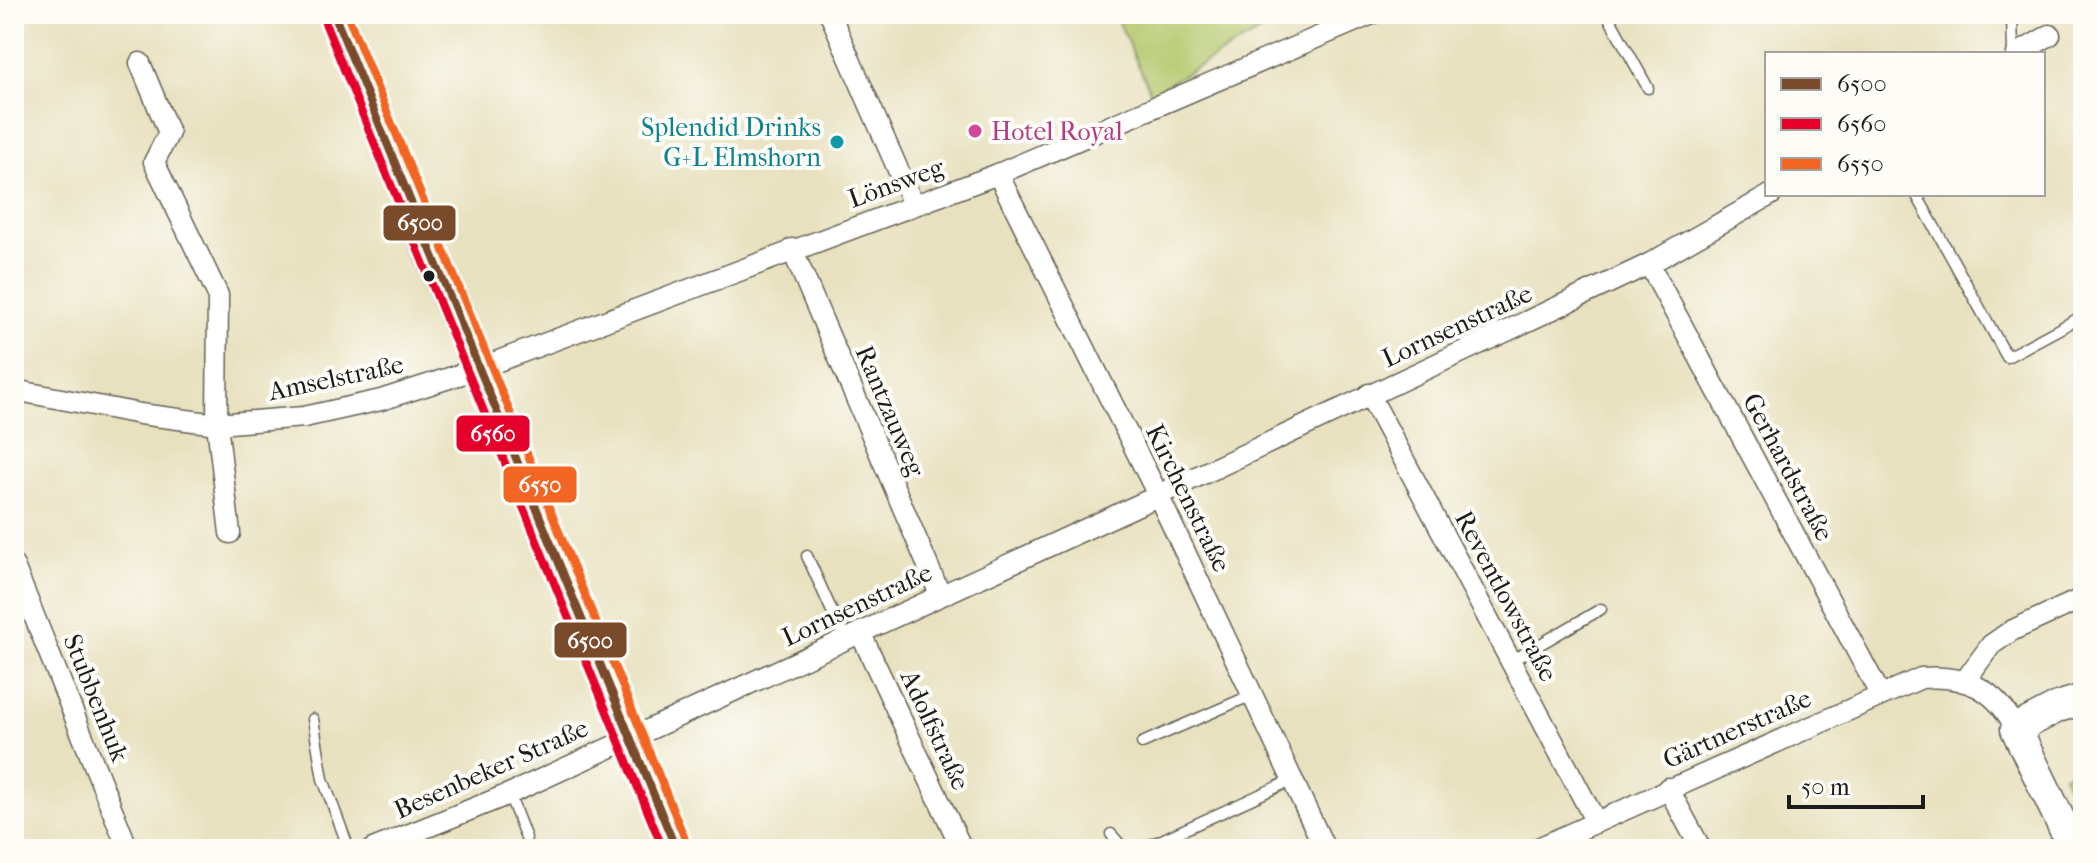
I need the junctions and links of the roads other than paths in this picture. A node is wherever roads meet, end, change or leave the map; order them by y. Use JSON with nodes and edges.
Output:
{"nodes":[{"id":1,"x":334,"y":14,"type":"edge"},
{"id":2,"x":830,"y":14,"type":"edge"},
{"id":3,"x":1372,"y":14,"type":"edge"},
{"id":4,"x":1607,"y":14,"type":"edge"},
{"id":5,"x":2012,"y":14,"type":"edge"},
{"id":6,"x":2050,"y":35,"type":"dead end"},
{"id":7,"x":2015,"y":52,"type":"edge"},
{"id":8,"x":2019,"y":52,"type":"edge"},
{"id":9,"x":140,"y":63,"type":"dead end"},
{"id":10,"x":1648,"y":88,"type":"dead end"},
{"id":11,"x":998,"y":174,"type":"junction"},
{"id":12,"x":1768,"y":196,"type":"edge"},
{"id":13,"x":1917,"y":196,"type":"edge"},
{"id":14,"x":913,"y":204,"type":"junction"},
{"id":15,"x":792,"y":249,"type":"junction"},
{"id":16,"x":1649,"y":264,"type":"junction"},
{"id":17,"x":2083,"y":316,"type":"edge"},
{"id":18,"x":477,"y":369,"type":"junction"},
{"id":19,"x":14,"y":390,"type":"edge"},
{"id":20,"x":1369,"y":394,"type":"junction"},
{"id":21,"x":217,"y":424,"type":"junction"},
{"id":22,"x":1154,"y":497,"type":"junction"},
{"id":23,"x":230,"y":533,"type":"dead end"},
{"id":24,"x":807,"y":556,"type":"dead end"},
{"id":25,"x":14,"y":566,"type":"edge"},
{"id":26,"x":940,"y":594,"type":"junction"},
{"id":27,"x":2083,"y":598,"type":"edge"},
{"id":28,"x":1601,"y":609,"type":"dead end"},
{"id":29,"x":853,"y":636,"type":"junction"},
{"id":30,"x":1511,"y":661,"type":"junction"},
{"id":31,"x":1964,"y":682,"type":"junction"},
{"id":32,"x":1880,"y":694,"type":"junction"},
{"id":33,"x":1252,"y":695,"type":"junction"},
{"id":34,"x":2083,"y":699,"type":"edge"},
{"id":35,"x":313,"y":719,"type":"dead end"},
{"id":36,"x":2016,"y":729,"type":"junction"},
{"id":37,"x":630,"y":737,"type":"junction"},
{"id":38,"x":1142,"y":743,"type":"dead end"},
{"id":39,"x":1292,"y":780,"type":"junction"},
{"id":40,"x":1668,"y":788,"type":"junction"},
{"id":41,"x":509,"y":794,"type":"junction"},
{"id":42,"x":1596,"y":822,"type":"junction"},
{"id":43,"x":1111,"y":834,"type":"dead end"},
{"id":44,"x":526,"y":838,"type":"dead end"},
{"id":45,"x":128,"y":849,"type":"edge"},
{"id":46,"x":349,"y":849,"type":"edge"},
{"id":47,"x":373,"y":849,"type":"edge"},
{"id":48,"x":676,"y":849,"type":"edge"},
{"id":49,"x":962,"y":849,"type":"edge"},
{"id":50,"x":1124,"y":849,"type":"edge"},
{"id":51,"x":1142,"y":849,"type":"edge"},
{"id":52,"x":1325,"y":849,"type":"edge"},
{"id":53,"x":1536,"y":849,"type":"edge"},
{"id":54,"x":1701,"y":849,"type":"edge"},
{"id":55,"x":2074,"y":849,"type":"edge"}],
"edges":[{"from":1,"to":18,"type":"main road"},
{"from":2,"to":14,"type":"street"},
{"from":3,"to":11,"type":"street","name":"Lönsweg"},
{"from":4,"to":10,"type":"lane"},
{"from":5,"to":7,"type":"lane"},
{"from":6,"to":8,"type":"street"},
{"from":9,"to":21,"type":"street"},
{"from":11,"to":14,"type":"street","name":"Lönsweg"},
{"from":11,"to":22,"type":"street","name":"Kirchenstraße"},
{"from":12,"to":16,"type":"street","name":"Lornsenstraße"},
{"from":13,"to":17,"type":"lane"},
{"from":14,"to":15,"type":"street","name":"Lönsweg"},
{"from":15,"to":18,"type":"street","name":"Lönsweg"},
{"from":15,"to":26,"type":"street","name":"Rantzauweg"},
{"from":16,"to":20,"type":"street","name":"Lornsenstraße"},
{"from":16,"to":32,"type":"street","name":"Gerhardstraße"},
{"from":18,"to":21,"type":"street","name":"Amselstraße"},
{"from":18,"to":37,"type":"main road"},
{"from":19,"to":21,"type":"street","name":"Amselstraße"},
{"from":20,"to":22,"type":"street","name":"Lornsenstraße"},
{"from":20,"to":30,"type":"street","name":"Reventlowstraße"},
{"from":21,"to":23,"type":"street"},
{"from":22,"to":26,"type":"street","name":"Lornsenstraße"},
{"from":22,"to":33,"type":"street","name":"Kirchenstraße"},
{"from":24,"to":29,"type":"lane"},
{"from":25,"to":45,"type":"street","name":"Stubbenhuk"},
{"from":26,"to":29,"type":"street","name":"Lornsenstraße"},
{"from":27,"to":31,"type":"street"},
{"from":28,"to":30,"type":"lane"},
{"from":29,"to":37,"type":"street","name":"Lornsenstraße"},
{"from":29,"to":49,"type":"street","name":"Adolfstraße"},
{"from":30,"to":42,"type":"street","name":"Reventlowstraße"},
{"from":31,"to":32,"type":"street","name":"Gärtnerstraße"},
{"from":31,"to":36,"type":"street","name":"Gärtnerstraße"},
{"from":32,"to":40,"type":"street","name":"Gärtnerstraße"},
{"from":33,"to":38,"type":"lane"},
{"from":33,"to":39,"type":"street","name":"Kirchenstraße"},
{"from":34,"to":36,"type":"main road"},
{"from":35,"to":46,"type":"lane"},
{"from":36,"to":55,"type":"main road"},
{"from":37,"to":41,"type":"street","name":"Besenbeker Straße"},
{"from":37,"to":48,"type":"main road"},
{"from":39,"to":51,"type":"lane"},
{"from":39,"to":52,"type":"street","name":"Kirchenstraße"},
{"from":40,"to":42,"type":"street","name":"Gärtnerstraße"},
{"from":40,"to":54,"type":"street"},
{"from":41,"to":44,"type":"lane"},
{"from":41,"to":47,"type":"street","name":"Besenbeker Straße"},
{"from":42,"to":53,"type":"street","name":"Gärtnerstraße"},
{"from":43,"to":50,"type":"lane"}]}
